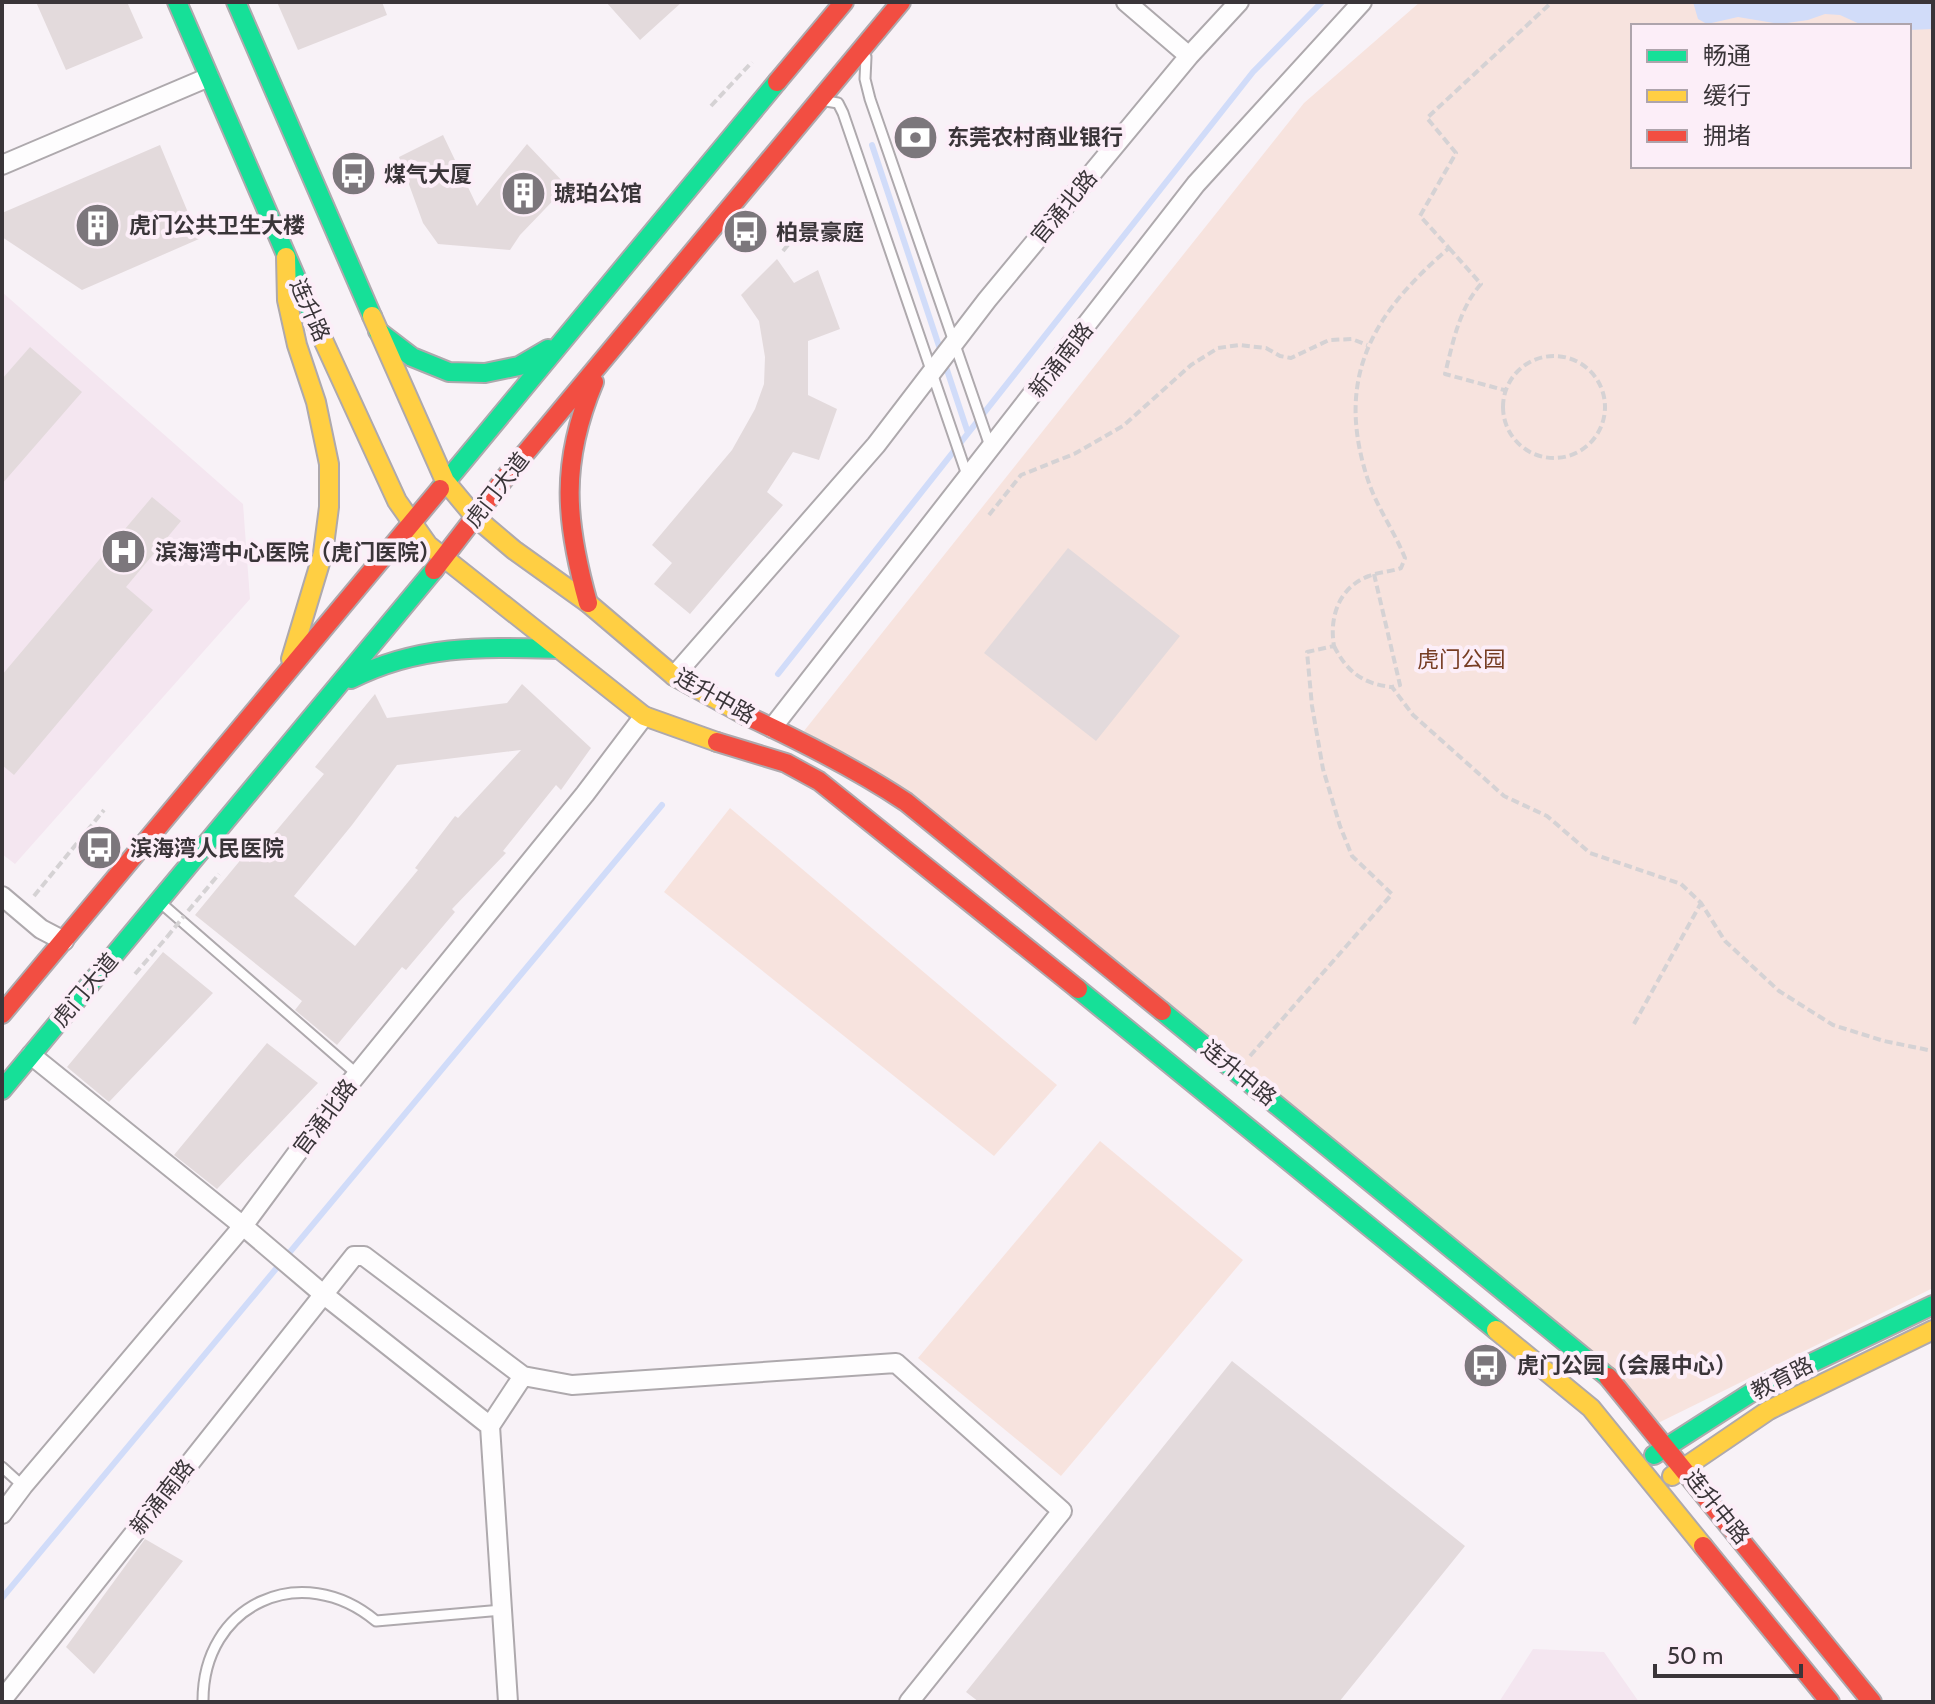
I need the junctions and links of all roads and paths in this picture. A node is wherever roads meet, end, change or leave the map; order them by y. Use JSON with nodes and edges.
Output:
{"nodes":[{"id":1,"x":177,"y":2,"type":"edge"},
{"id":2,"x":236,"y":2,"type":"edge"},
{"id":3,"x":844,"y":2,"type":"edge"},
{"id":4,"x":901,"y":2,"type":"edge"},
{"id":5,"x":1126,"y":2,"type":"edge"},
{"id":6,"x":1239,"y":2,"type":"edge"},
{"id":7,"x":1362,"y":2,"type":"edge"},
{"id":8,"x":1552,"y":2,"type":"edge"},
{"id":9,"x":871,"y":38,"type":"junction"},
{"id":10,"x":1189,"y":56,"type":"junction"},
{"id":11,"x":752,"y":62,"type":"dead end"},
{"id":12,"x":209,"y":77,"type":"junction"},
{"id":13,"x":815,"y":104,"type":"junction"},
{"id":14,"x":711,"y":106,"type":"dead end"},
{"id":15,"x":2,"y":165,"type":"edge"},
{"id":16,"x":806,"y":223,"type":"dead end"},
{"id":17,"x":1449,"y":248,"type":"junction"},
{"id":18,"x":783,"y":251,"type":"dead end"},
{"id":19,"x":286,"y":257,"type":"junction"},
{"id":20,"x":378,"y":331,"type":"junction"},
{"id":21,"x":562,"y":341,"type":"junction"},
{"id":22,"x":953,"y":342,"type":"junction"},
{"id":23,"x":1367,"y":345,"type":"junction"},
{"id":24,"x":605,"y":357,"type":"junction"},
{"id":25,"x":932,"y":371,"type":"junction"},
{"id":26,"x":1504,"y":390,"type":"junction"},
{"id":27,"x":988,"y":440,"type":"junction"},
{"id":28,"x":965,"y":469,"type":"junction"},
{"id":29,"x":445,"y":481,"type":"junction"},
{"id":30,"x":989,"y":515,"type":"dead end"},
{"id":31,"x":475,"y":517,"type":"junction"},
{"id":32,"x":411,"y":523,"type":"junction"},
{"id":33,"x":443,"y":558,"type":"junction"},
{"id":34,"x":1374,"y":574,"type":"junction"},
{"id":35,"x":485,"y":590,"type":"joint"},
{"id":36,"x":588,"y":603,"type":"junction"},
{"id":37,"x":1334,"y":646,"type":"junction"},
{"id":38,"x":559,"y":649,"type":"junction"},
{"id":39,"x":674,"y":676,"type":"junction"},
{"id":40,"x":284,"y":679,"type":"junction"},
{"id":41,"x":340,"y":685,"type":"junction"},
{"id":42,"x":1392,"y":687,"type":"junction"},
{"id":43,"x":644,"y":716,"type":"junction"},
{"id":44,"x":772,"y":728,"type":"junction"},
{"id":45,"x":104,"y":810,"type":"dead end"},
{"id":46,"x":219,"y":874,"type":"dead end"},
{"id":47,"x":2,"y":896,"type":"edge"},
{"id":48,"x":34,"y":896,"type":"dead end"},
{"id":49,"x":159,"y":902,"type":"junction"},
{"id":50,"x":1701,"y":903,"type":"junction"},
{"id":51,"x":64,"y":941,"type":"junction"},
{"id":52,"x":135,"y":974,"type":"dead end"},
{"id":53,"x":2,"y":1014,"type":"edge"},
{"id":54,"x":1634,"y":1024,"type":"dead end"},
{"id":55,"x":1933,"y":1051,"type":"edge"},
{"id":56,"x":31,"y":1055,"type":"junction"},
{"id":57,"x":1250,"y":1056,"type":"dead end"},
{"id":58,"x":357,"y":1074,"type":"junction"},
{"id":59,"x":2,"y":1090,"type":"edge"},
{"id":60,"x":243,"y":1226,"type":"junction"},
{"id":61,"x":323,"y":1294,"type":"junction"},
{"id":62,"x":1933,"y":1305,"type":"edge"},
{"id":63,"x":1933,"y":1330,"type":"edge"},
{"id":64,"x":523,"y":1376,"type":"junction"},
{"id":65,"x":490,"y":1426,"type":"junction"},
{"id":66,"x":1667,"y":1446,"type":"junction"},
{"id":67,"x":1639,"y":1466,"type":"junction"},
{"id":68,"x":2,"y":1467,"type":"edge"},
{"id":69,"x":1684,"y":1468,"type":"junction"},
{"id":70,"x":23,"y":1486,"type":"junction"},
{"id":71,"x":1657,"y":1487,"type":"junction"},
{"id":72,"x":2,"y":1514,"type":"edge"},
{"id":73,"x":502,"y":1610,"type":"junction"},
{"id":74,"x":2,"y":1700,"type":"edge"},
{"id":75,"x":203,"y":1702,"type":"edge"},
{"id":76,"x":508,"y":1702,"type":"edge"},
{"id":77,"x":909,"y":1702,"type":"edge"},
{"id":78,"x":1830,"y":1702,"type":"edge"},
{"id":79,"x":1872,"y":1702,"type":"edge"}],
"edges":[{"from":1,"to":12,"type":"main road","name":"连升路"},
{"from":2,"to":20,"type":"main road"},
{"from":3,"to":21,"type":"main road","name":"虎门大道"},
{"from":4,"to":9,"type":"main road","name":"虎门大道"},
{"from":5,"to":10,"type":"street"},
{"from":6,"to":10,"type":"street","name":"官涌北路"},
{"from":7,"to":27,"type":"street","name":"新涌南路"},
{"from":8,"to":17,"type":"path"},
{"from":9,"to":13,"type":"main road","name":"虎门大道"},
{"from":9,"to":22,"type":"lane"},
{"from":10,"to":22,"type":"street","name":"官涌北路"},
{"from":11,"to":14,"type":"path"},
{"from":12,"to":15,"type":"street"},
{"from":12,"to":19,"type":"main road","name":"连升路"},
{"from":13,"to":24,"type":"main road","name":"虎门大道"},
{"from":13,"to":25,"type":"lane"},
{"from":16,"to":18,"type":"path"},
{"from":17,"to":23,"type":"path"},
{"from":17,"to":26,"type":"path"},
{"from":19,"to":32,"type":"main road","name":"连升路"},
{"from":19,"to":40,"type":"main road"},
{"from":20,"to":21,"type":"main road"},
{"from":20,"to":29,"type":"main road"},
{"from":21,"to":29,"type":"main road","name":"虎门大道"},
{"from":22,"to":25,"type":"street","name":"官涌北路"},
{"from":22,"to":27,"type":"lane"},
{"from":23,"to":30,"type":"path"},
{"from":23,"to":34,"type":"path"},
{"from":24,"to":31,"type":"main road","name":"虎门大道"},
{"from":24,"to":36,"type":"main road"},
{"from":25,"to":28,"type":"lane"},
{"from":25,"to":39,"type":"street"},
{"from":26,"to":26,"type":"path"},
{"from":27,"to":28,"type":"street","name":"新涌南路"},
{"from":28,"to":44,"type":"street","name":"新涌南路"},
{"from":29,"to":31,"type":"main road"},
{"from":29,"to":32,"type":"main road","name":"虎门大道"},
{"from":31,"to":33,"type":"main road","name":"虎门大道"},
{"from":31,"to":36,"type":"main road","name":"连升中路"},
{"from":32,"to":33,"type":"main road","name":"连升路"},
{"from":32,"to":40,"type":"main road","name":"虎门大道"},
{"from":33,"to":35,"type":"main road","name":"连升路"},
{"from":33,"to":41,"type":"main road","name":"虎门大道"},
{"from":34,"to":37,"type":"path"},
{"from":34,"to":42,"type":"path"},
{"from":35,"to":38,"type":"main road","name":"连升中路"},
{"from":36,"to":39,"type":"main road","name":"连升中路"},
{"from":37,"to":42,"type":"path"},
{"from":37,"to":57,"type":"path"},
{"from":38,"to":41,"type":"main road"},
{"from":38,"to":43,"type":"main road","name":"连升中路"},
{"from":39,"to":44,"type":"main road","name":"连升中路"},
{"from":40,"to":51,"type":"main road","name":"虎门大道"},
{"from":41,"to":49,"type":"main road","name":"虎门大道"},
{"from":42,"to":50,"type":"path"},
{"from":43,"to":58,"type":"street","name":"官涌北路"},
{"from":43,"to":67,"type":"main road","name":"连升中路"},
{"from":44,"to":66,"type":"main road","name":"连升中路"},
{"from":45,"to":48,"type":"path"},
{"from":46,"to":52,"type":"path","bridge":true},
{"from":47,"to":51,"type":"street"},
{"from":49,"to":56,"type":"main road","name":"虎门大道"},
{"from":49,"to":58,"type":"lane"},
{"from":50,"to":54,"type":"path"},
{"from":50,"to":55,"type":"path"},
{"from":51,"to":53,"type":"main road","name":"虎门大道"},
{"from":56,"to":59,"type":"main road","name":"虎门大道"},
{"from":56,"to":60,"type":"street"},
{"from":58,"to":60,"type":"street","name":"官涌北路"},
{"from":60,"to":61,"type":"street"},
{"from":60,"to":70,"type":"street","name":"官涌北路"},
{"from":61,"to":64,"type":"street","name":"新涌南路"},
{"from":61,"to":65,"type":"street"},
{"from":61,"to":74,"type":"street","name":"新涌南路"},
{"from":62,"to":66,"type":"main road","name":"教育路"},
{"from":63,"to":69,"type":"main road","name":"教育路"},
{"from":64,"to":65,"type":"street"},
{"from":64,"to":77,"type":"street"},
{"from":65,"to":73,"type":"street"},
{"from":66,"to":67,"type":"main road","name":"教育路"},
{"from":66,"to":69,"type":"main road","name":"连升中路"},
{"from":67,"to":71,"type":"main road","name":"连升中路"},
{"from":68,"to":70,"type":"lane"},
{"from":69,"to":71,"type":"main road","name":"教育路"},
{"from":69,"to":79,"type":"main road","name":"连升中路"},
{"from":70,"to":72,"type":"street","name":"官涌北路"},
{"from":71,"to":78,"type":"main road","name":"连升中路"},
{"from":73,"to":75,"type":"lane"},
{"from":73,"to":76,"type":"street"}]}
